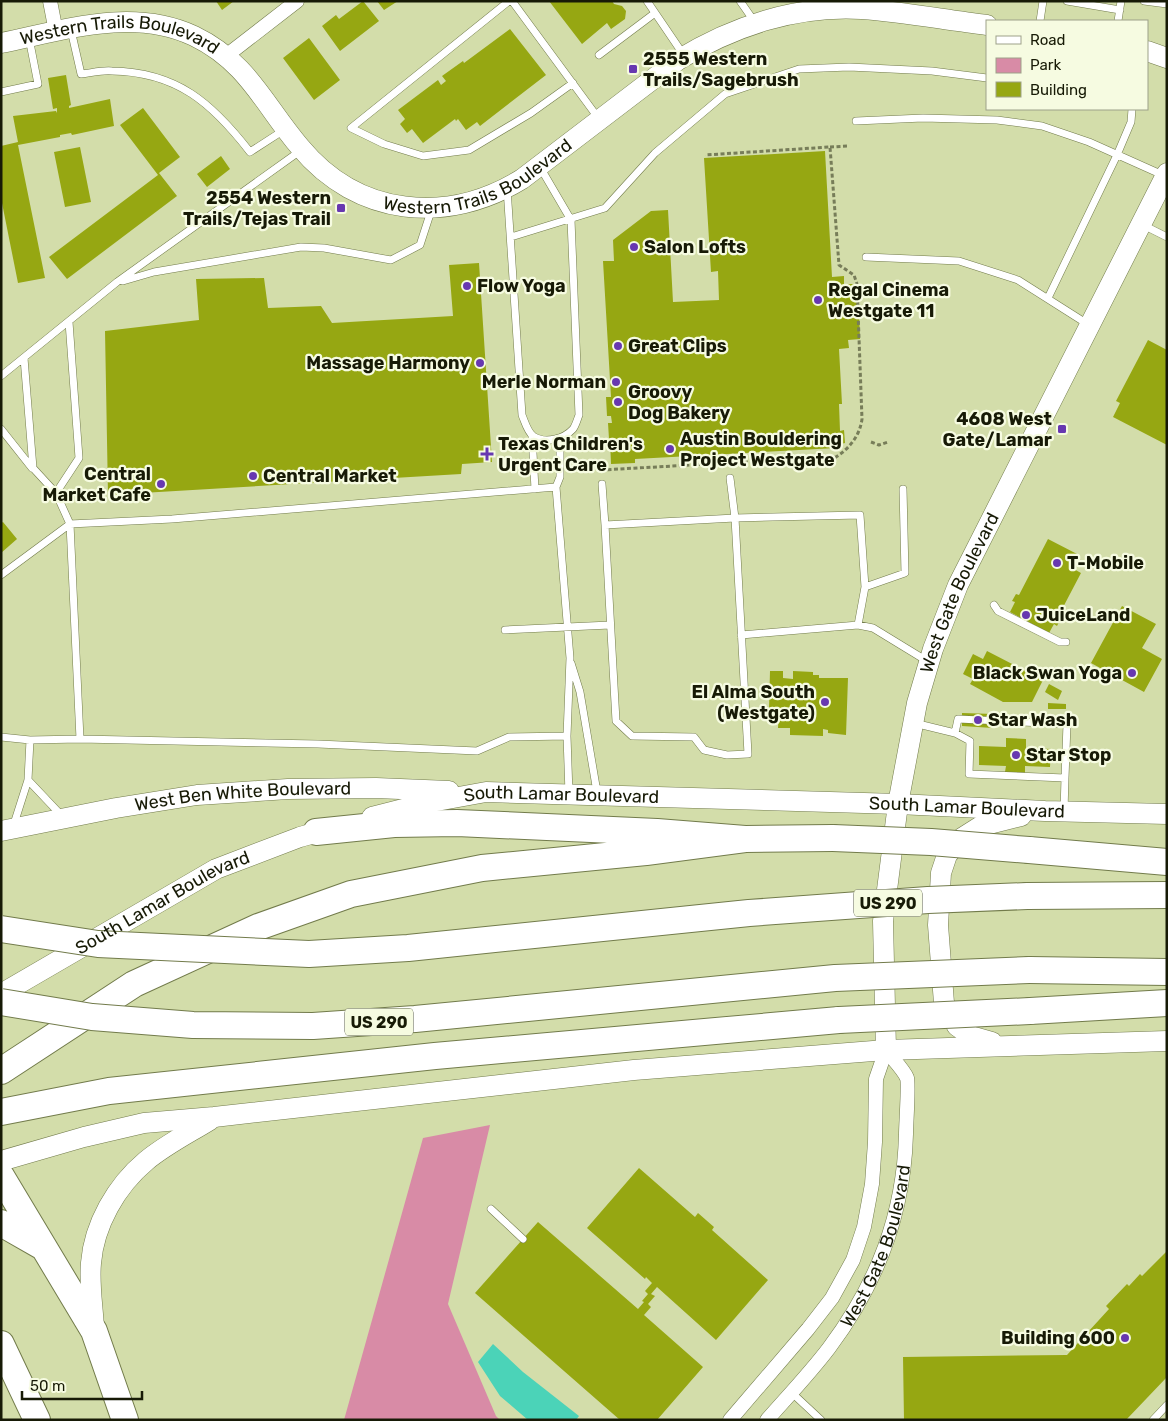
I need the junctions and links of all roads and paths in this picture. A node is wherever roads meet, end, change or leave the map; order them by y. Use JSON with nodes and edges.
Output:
{"nodes":[{"id":1,"x":50,"y":1,"type":"edge"},
{"id":2,"x":297,"y":1,"type":"edge"},
{"id":3,"x":510,"y":1,"type":"edge"},
{"id":4,"x":647,"y":1,"type":"edge"},
{"id":5,"x":740,"y":1,"type":"edge"},
{"id":6,"x":1043,"y":1,"type":"edge"},
{"id":7,"x":1067,"y":1,"type":"edge"},
{"id":8,"x":1121,"y":1,"type":"edge"},
{"id":9,"x":1144,"y":1,"type":"edge"},
{"id":10,"x":1167,"y":4,"type":"edge"},
{"id":11,"x":818,"y":6,"type":"edge"},
{"id":12,"x":1120,"y":10,"type":"junction"},
{"id":13,"x":655,"y":13,"type":"junction"},
{"id":14,"x":1040,"y":20,"type":"edge"},
{"id":15,"x":1118,"y":20,"type":"edge"},
{"id":16,"x":756,"y":23,"type":"junction"},
{"id":17,"x":986,"y":25,"type":"edge"},
{"id":18,"x":64,"y":30,"type":"junction"},
{"id":19,"x":29,"y":37,"type":"junction"},
{"id":20,"x":1,"y":43,"type":"edge"},
{"id":21,"x":1148,"y":52,"type":"edge"},
{"id":22,"x":599,"y":55,"type":"dead end"},
{"id":23,"x":226,"y":56,"type":"junction"},
{"id":24,"x":685,"y":56,"type":"junction"},
{"id":25,"x":1167,"y":58,"type":"edge"},
{"id":26,"x":986,"y":78,"type":"edge"},
{"id":27,"x":573,"y":83,"type":"junction"},
{"id":28,"x":1,"y":92,"type":"edge"},
{"id":29,"x":1132,"y":110,"type":"edge"},
{"id":30,"x":600,"y":119,"type":"junction"},
{"id":31,"x":856,"y":121,"type":"dead end"},
{"id":32,"x":286,"y":129,"type":"junction"},
{"id":33,"x":849,"y":146,"type":"dead end"},
{"id":34,"x":830,"y":147,"type":"junction"},
{"id":35,"x":302,"y":150,"type":"junction"},
{"id":36,"x":705,"y":155,"type":"dead end"},
{"id":37,"x":1117,"y":155,"type":"junction"},
{"id":38,"x":539,"y":166,"type":"junction"},
{"id":39,"x":1166,"y":176,"type":"edge"},
{"id":40,"x":507,"y":188,"type":"junction"},
{"id":41,"x":432,"y":208,"type":"junction"},
{"id":42,"x":571,"y":220,"type":"junction"},
{"id":43,"x":1140,"y":224,"type":"junction"},
{"id":44,"x":511,"y":237,"type":"junction"},
{"id":45,"x":1167,"y":237,"type":"edge"},
{"id":46,"x":866,"y":257,"type":"dead end"},
{"id":47,"x":117,"y":282,"type":"junction"},
{"id":48,"x":1048,"y":298,"type":"junction"},
{"id":49,"x":69,"y":322,"type":"junction"},
{"id":50,"x":1090,"y":325,"type":"junction"},
{"id":51,"x":24,"y":358,"type":"junction"},
{"id":52,"x":1,"y":376,"type":"edge"},
{"id":53,"x":1,"y":429,"type":"edge"},
{"id":54,"x":532,"y":435,"type":"junction"},
{"id":55,"x":560,"y":438,"type":"junction"},
{"id":56,"x":871,"y":442,"type":"dead end"},
{"id":57,"x":888,"y":442,"type":"dead end"},
{"id":58,"x":33,"y":468,"type":"junction"},
{"id":59,"x":601,"y":470,"type":"dead end"},
{"id":60,"x":730,"y":478,"type":"dead end"},
{"id":61,"x":602,"y":484,"type":"dead end"},
{"id":62,"x":556,"y":487,"type":"junction"},
{"id":63,"x":535,"y":488,"type":"junction"},
{"id":64,"x":902,"y":489,"type":"dead end"},
{"id":65,"x":56,"y":493,"type":"junction"},
{"id":66,"x":735,"y":518,"type":"junction"},
{"id":67,"x":70,"y":524,"type":"junction"},
{"id":68,"x":605,"y":525,"type":"junction"},
{"id":69,"x":1,"y":575,"type":"edge"},
{"id":70,"x":865,"y":587,"type":"junction"},
{"id":71,"x":994,"y":604,"type":"dead end"},
{"id":72,"x":858,"y":625,"type":"junction"},
{"id":73,"x":610,"y":626,"type":"junction"},
{"id":74,"x":567,"y":627,"type":"junction"},
{"id":75,"x":505,"y":630,"type":"dead end"},
{"id":76,"x":741,"y":635,"type":"junction"},
{"id":77,"x":1066,"y":642,"type":"dead end"},
{"id":78,"x":570,"y":658,"type":"junction"},
{"id":79,"x":929,"y":663,"type":"junction"},
{"id":80,"x":913,"y":722,"type":"junction"},
{"id":81,"x":955,"y":733,"type":"junction"},
{"id":82,"x":567,"y":736,"type":"junction"},
{"id":83,"x":1,"y":737,"type":"edge"},
{"id":84,"x":80,"y":739,"type":"junction"},
{"id":85,"x":30,"y":740,"type":"junction"},
{"id":86,"x":1065,"y":778,"type":"junction"},
{"id":87,"x":28,"y":780,"type":"junction"},
{"id":88,"x":486,"y":792,"type":"junction"},
{"id":89,"x":569,"y":795,"type":"junction"},
{"id":90,"x":597,"y":795,"type":"junction"},
{"id":91,"x":898,"y":804,"type":"junction"},
{"id":92,"x":1054,"y":811,"type":"junction"},
{"id":93,"x":1167,"y":814,"type":"edge"},
{"id":94,"x":64,"y":818,"type":"junction"},
{"id":95,"x":7,"y":829,"type":"edge"},
{"id":96,"x":316,"y":832,"type":"junction"},
{"id":97,"x":745,"y":839,"type":"junction"},
{"id":98,"x":1167,"y":862,"type":"edge"},
{"id":99,"x":1167,"y":895,"type":"edge"},
{"id":100,"x":1,"y":929,"type":"edge"},
{"id":101,"x":1167,"y":972,"type":"edge"},
{"id":102,"x":1,"y":994,"type":"edge"},
{"id":103,"x":1,"y":1002,"type":"edge"},
{"id":104,"x":1167,"y":1004,"type":"edge"},
{"id":105,"x":1167,"y":1042,"type":"edge"},
{"id":106,"x":1005,"y":1046,"type":"junction"},
{"id":107,"x":886,"y":1050,"type":"junction"},
{"id":108,"x":1,"y":1071,"type":"edge"},
{"id":109,"x":1,"y":1112,"type":"edge"},
{"id":110,"x":214,"y":1117,"type":"junction"},
{"id":111,"x":1,"y":1161,"type":"edge"},
{"id":112,"x":1,"y":1176,"type":"edge"},
{"id":113,"x":491,"y":1208,"type":"dead end"},
{"id":114,"x":1,"y":1223,"type":"edge"},
{"id":115,"x":523,"y":1239,"type":"dead end"},
{"id":116,"x":46,"y":1249,"type":"junction"},
{"id":117,"x":94,"y":1331,"type":"junction"},
{"id":118,"x":1,"y":1344,"type":"edge"},
{"id":119,"x":791,"y":1392,"type":"junction"},
{"id":120,"x":1167,"y":1405,"type":"edge"},
{"id":121,"x":37,"y":1420,"type":"edge"},
{"id":122,"x":125,"y":1420,"type":"edge"},
{"id":123,"x":730,"y":1420,"type":"edge"},
{"id":124,"x":767,"y":1420,"type":"edge"},
{"id":125,"x":821,"y":1420,"type":"edge"},
{"id":126,"x":1153,"y":1420,"type":"edge"}],
"edges":[{"from":1,"to":18,"type":"street"},
{"from":2,"to":23,"type":"street"},
{"from":3,"to":27,"type":"lane"},
{"from":3,"to":27,"type":"lane"},
{"from":4,"to":13,"type":"lane"},
{"from":5,"to":16,"type":"lane"},
{"from":6,"to":14,"type":"lane"},
{"from":7,"to":12,"type":"lane"},
{"from":8,"to":12,"type":"lane"},
{"from":9,"to":10,"type":"lane"},
{"from":11,"to":16,"type":"main road","name":"Western Trails Boulevard"},
{"from":11,"to":17,"type":"main road","name":"Western Trails Boulevard"},
{"from":12,"to":15,"type":"lane"},
{"from":13,"to":22,"type":"lane"},
{"from":13,"to":24,"type":"lane"},
{"from":16,"to":24,"type":"main road","name":"Western Trails Boulevard"},
{"from":18,"to":19,"type":"main road","name":"Western Trails Boulevard"},
{"from":18,"to":23,"type":"main road","name":"Western Trails Boulevard"},
{"from":18,"to":32,"type":"lane"},
{"from":19,"to":20,"type":"main road","name":"Western Trails Boulevard"},
{"from":19,"to":28,"type":"lane"},
{"from":21,"to":25,"type":"main road"},
{"from":23,"to":32,"type":"main road","name":"Western Trails Boulevard"},
{"from":24,"to":30,"type":"main road","name":"Western Trails Boulevard"},
{"from":26,"to":42,"type":"lane"},
{"from":27,"to":30,"type":"lane"},
{"from":29,"to":37,"type":"lane"},
{"from":30,"to":38,"type":"main road","name":"Western Trails Boulevard"},
{"from":31,"to":37,"type":"lane"},
{"from":32,"to":35,"type":"main road","name":"Western Trails Boulevard"},
{"from":33,"to":34,"type":"path"},
{"from":34,"to":36,"type":"path"},
{"from":34,"to":59,"type":"path"},
{"from":35,"to":41,"type":"main road","name":"Western Trails Boulevard"},
{"from":35,"to":47,"type":"lane"},
{"from":37,"to":39,"type":"lane"},
{"from":37,"to":48,"type":"lane"},
{"from":38,"to":40,"type":"main road","name":"Western Trails Boulevard"},
{"from":38,"to":42,"type":"lane"},
{"from":39,"to":43,"type":"main road","name":"West Gate Boulevard"},
{"from":40,"to":41,"type":"main road","name":"Western Trails Boulevard"},
{"from":40,"to":44,"type":"lane"},
{"from":41,"to":47,"type":"lane"},
{"from":42,"to":44,"type":"lane"},
{"from":42,"to":55,"type":"lane"},
{"from":43,"to":45,"type":"lane"},
{"from":43,"to":50,"type":"main road","name":"West Gate Boulevard"},
{"from":44,"to":54,"type":"lane"},
{"from":46,"to":48,"type":"lane"},
{"from":47,"to":49,"type":"lane"},
{"from":48,"to":50,"type":"lane"},
{"from":49,"to":51,"type":"lane"},
{"from":49,"to":65,"type":"lane"},
{"from":50,"to":79,"type":"main road","name":"West Gate Boulevard"},
{"from":51,"to":52,"type":"lane"},
{"from":51,"to":58,"type":"lane"},
{"from":53,"to":58,"type":"lane"},
{"from":54,"to":55,"type":"lane"},
{"from":54,"to":63,"type":"lane"},
{"from":55,"to":62,"type":"lane"},
{"from":56,"to":57,"type":"path"},
{"from":58,"to":65,"type":"lane"},
{"from":60,"to":66,"type":"lane"},
{"from":61,"to":68,"type":"lane"},
{"from":62,"to":63,"type":"lane"},
{"from":62,"to":74,"type":"lane"},
{"from":63,"to":67,"type":"lane"},
{"from":64,"to":70,"type":"lane"},
{"from":65,"to":67,"type":"lane"},
{"from":66,"to":68,"type":"lane"},
{"from":66,"to":70,"type":"lane"},
{"from":66,"to":76,"type":"lane"},
{"from":67,"to":69,"type":"lane"},
{"from":67,"to":84,"type":"lane"},
{"from":68,"to":73,"type":"lane"},
{"from":70,"to":72,"type":"lane"},
{"from":71,"to":77,"type":"lane"},
{"from":72,"to":76,"type":"lane"},
{"from":72,"to":79,"type":"lane"},
{"from":73,"to":74,"type":"lane"},
{"from":73,"to":76,"type":"lane"},
{"from":74,"to":75,"type":"lane"},
{"from":74,"to":78,"type":"lane"},
{"from":78,"to":82,"type":"lane"},
{"from":78,"to":90,"type":"lane"},
{"from":79,"to":80,"type":"main road","name":"West Gate Boulevard"},
{"from":80,"to":81,"type":"lane"},
{"from":80,"to":91,"type":"main road","name":"West Gate Boulevard"},
{"from":81,"to":86,"type":"lane"},
{"from":81,"to":86,"type":"lane"},
{"from":82,"to":84,"type":"lane"},
{"from":82,"to":89,"type":"lane"},
{"from":83,"to":85,"type":"lane"},
{"from":84,"to":85,"type":"lane"},
{"from":85,"to":87,"type":"lane"},
{"from":86,"to":92,"type":"lane"},
{"from":87,"to":94,"type":"lane"},
{"from":87,"to":95,"type":"lane"},
{"from":88,"to":89,"type":"main road","name":"South Lamar Boulevard"},
{"from":88,"to":94,"type":"main road","name":"West Ben White Boulevard"},
{"from":88,"to":96,"type":"main road","name":"South Lamar Boulevard"},
{"from":89,"to":90,"type":"main road","name":"South Lamar Boulevard"},
{"from":90,"to":91,"type":"main road","name":"South Lamar Boulevard"},
{"from":91,"to":92,"type":"main road","name":"South Lamar Boulevard"},
{"from":91,"to":107,"type":"main road","name":"West Gate Boulevard"},
{"from":92,"to":93,"type":"main road","name":"South Lamar Boulevard"},
{"from":92,"to":106,"type":"main road"},
{"from":94,"to":95,"type":"main road","name":"West Ben White Boulevard"},
{"from":96,"to":97,"type":"highway"},
{"from":96,"to":102,"type":"main road","name":"South Lamar Boulevard"},
{"from":97,"to":98,"type":"highway","bridge":true},
{"from":97,"to":108,"type":"highway"},
{"from":99,"to":100,"type":"highway","number":"US 290","bridge":true},
{"from":101,"to":103,"type":"highway","number":"US 290","bridge":true},
{"from":104,"to":109,"type":"highway","bridge":true},
{"from":105,"to":106,"type":"main road"},
{"from":106,"to":107,"type":"main road"},
{"from":107,"to":110,"type":"main road"},
{"from":107,"to":119,"type":"street","name":"West Gate Boulevard"},
{"from":107,"to":123,"type":"street","name":"West Gate Boulevard"},
{"from":110,"to":111,"type":"main road"},
{"from":110,"to":117,"type":"main road"},
{"from":112,"to":116,"type":"highway"},
{"from":113,"to":115,"type":"lane"},
{"from":114,"to":116,"type":"highway"},
{"from":116,"to":117,"type":"highway"},
{"from":117,"to":122,"type":"highway"},
{"from":118,"to":121,"type":"highway"},
{"from":119,"to":124,"type":"street","name":"West Gate Boulevard"},
{"from":119,"to":125,"type":"lane"},
{"from":120,"to":126,"type":"lane"}]}
